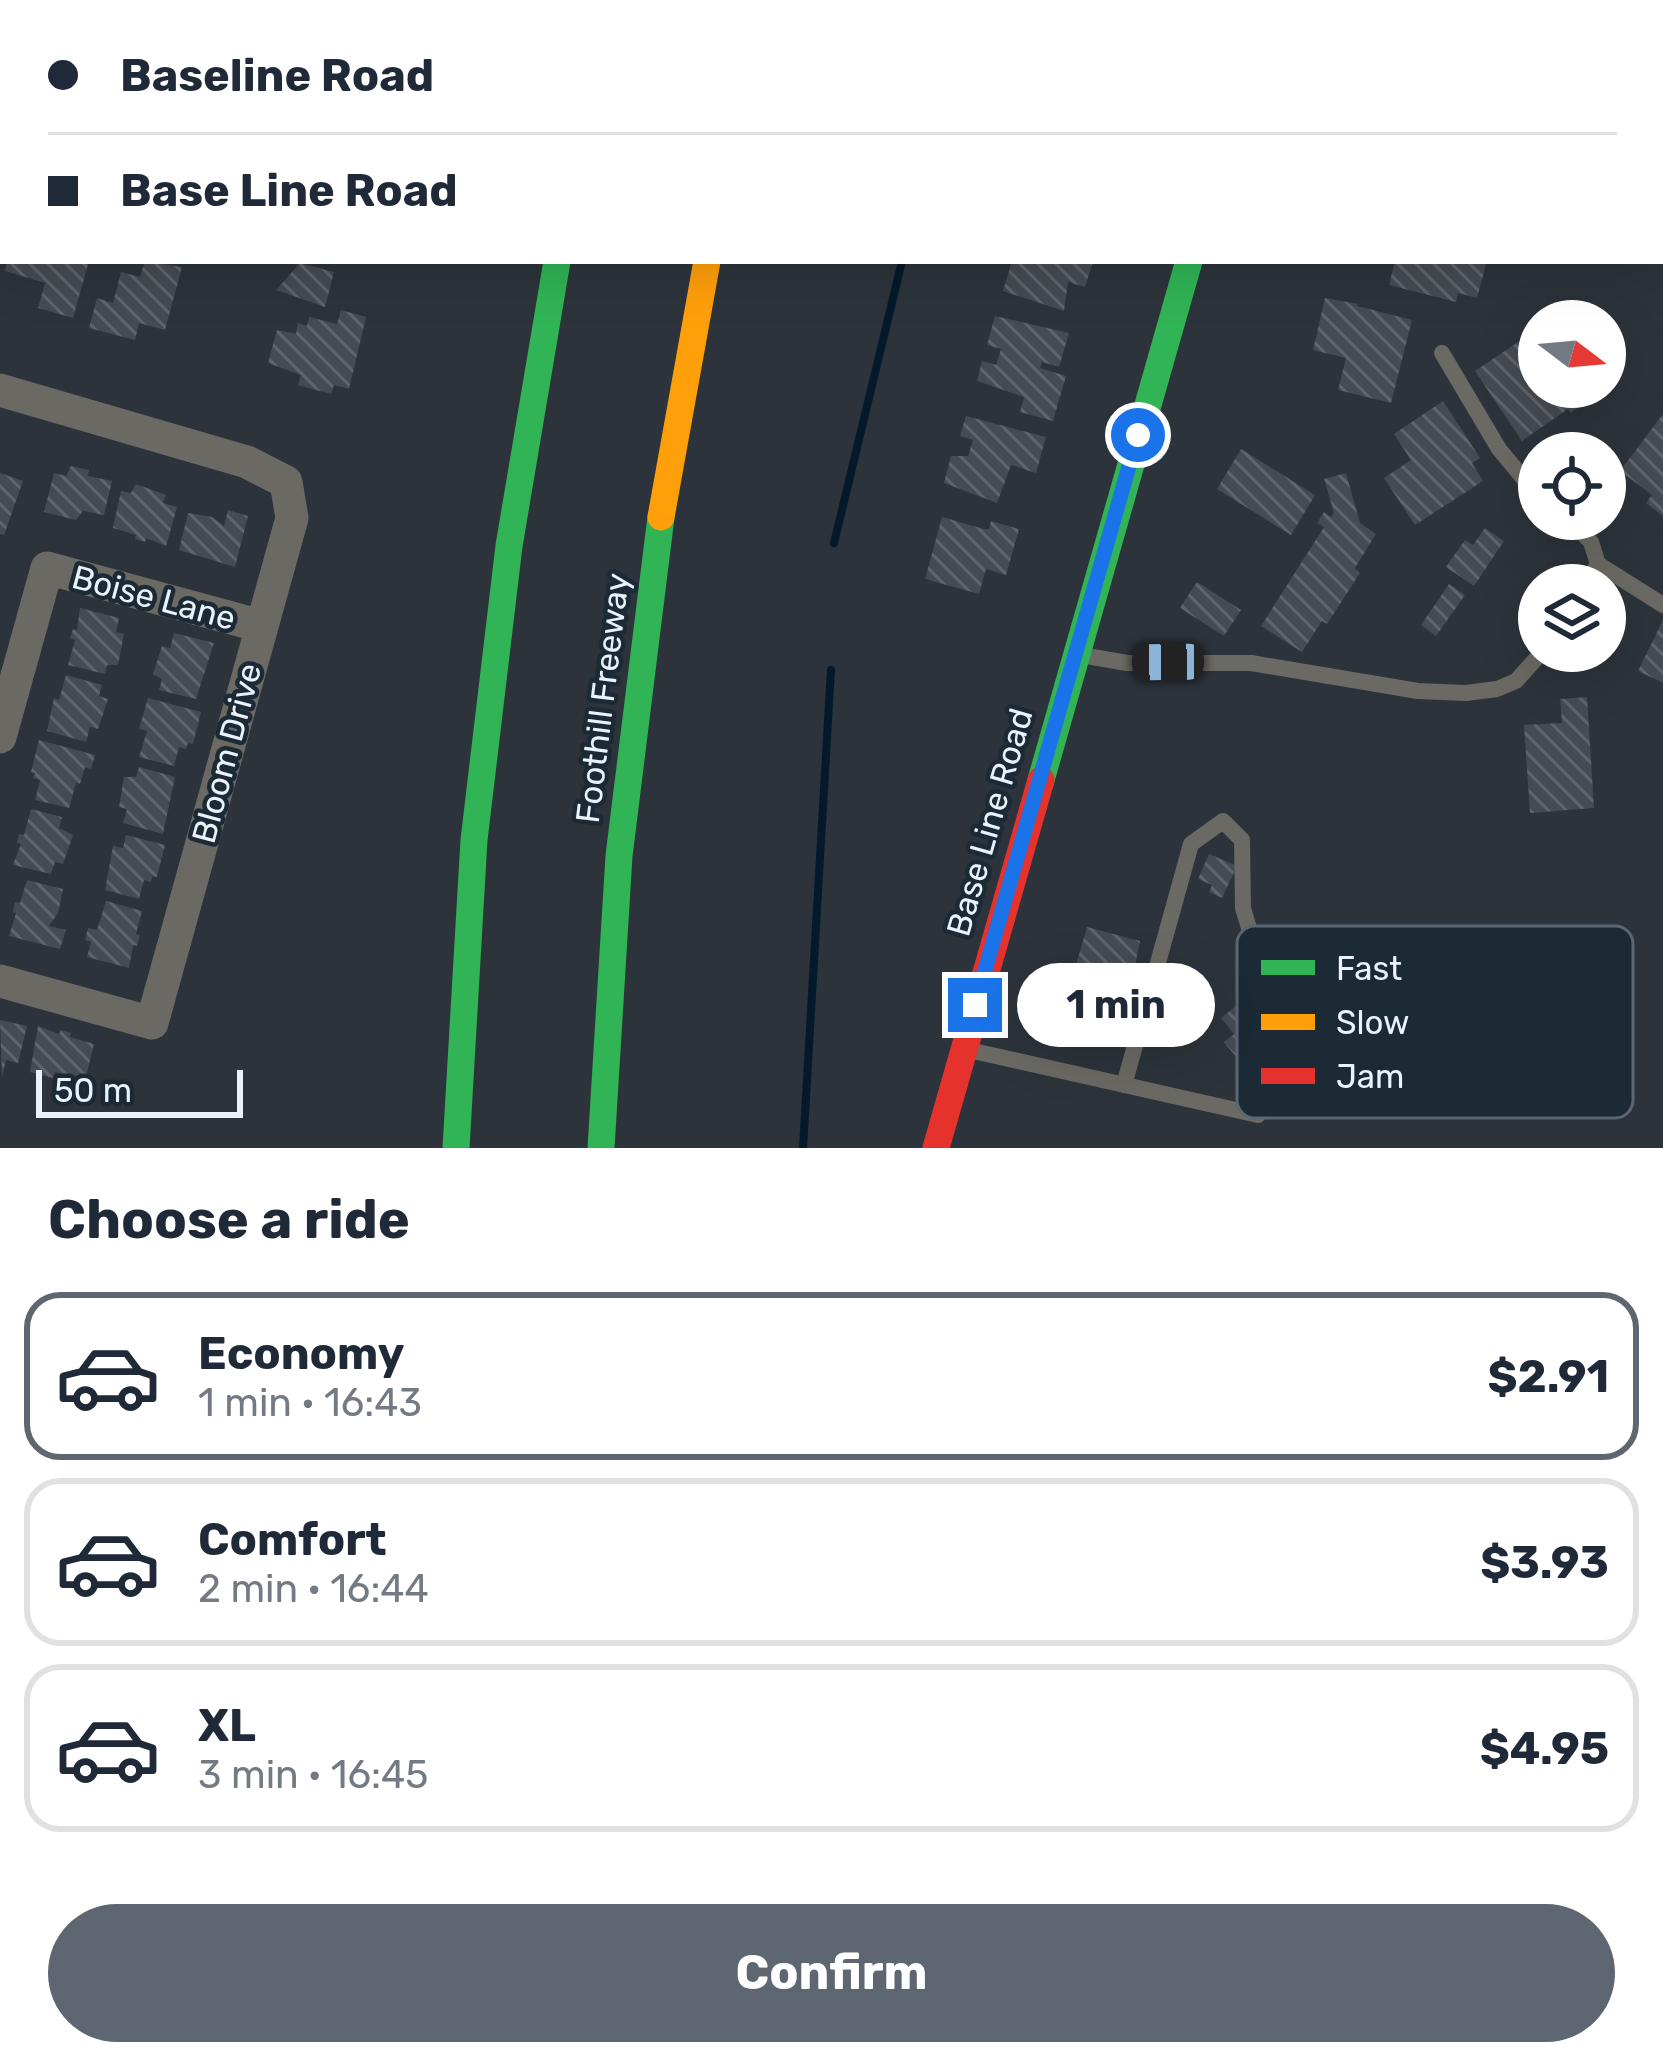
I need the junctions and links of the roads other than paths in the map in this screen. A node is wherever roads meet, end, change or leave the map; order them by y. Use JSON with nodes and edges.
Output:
{"nodes":[{"id":1,"x":556,"y":264,"type":"edge"},
{"id":2,"x":706,"y":264,"type":"edge"},
{"id":3,"x":1188,"y":264,"type":"edge"},
{"id":4,"x":1442,"y":352,"type":"dead end"},
{"id":5,"x":0,"y":390,"type":"edge"},
{"id":6,"x":1518,"y":472,"type":"edge"},
{"id":7,"x":1590,"y":540,"type":"edge"},
{"id":8,"x":1598,"y":564,"type":"edge"},
{"id":9,"x":1626,"y":581,"type":"edge"},
{"id":10,"x":1663,"y":604,"type":"edge"},
{"id":11,"x":261,"y":626,"type":"junction"},
{"id":12,"x":1074,"y":653,"type":"junction"},
{"id":13,"x":1524,"y":672,"type":"edge"},
{"id":14,"x":0,"y":736,"type":"edge"},
{"id":15,"x":1248,"y":926,"type":"edge"},
{"id":16,"x":0,"y":981,"type":"edge"},
{"id":17,"x":963,"y":1048,"type":"junction"},
{"id":18,"x":1124,"y":1085,"type":"junction"},
{"id":19,"x":1237,"y":1110,"type":"edge"},
{"id":20,"x":456,"y":1148,"type":"edge"},
{"id":21,"x":601,"y":1148,"type":"edge"},
{"id":22,"x":936,"y":1148,"type":"edge"}],
"edges":[{"from":1,"to":20,"type":"main road"},
{"from":2,"to":21,"type":"main road","name":"Foothill Freeway"},
{"from":3,"to":12,"type":"main road","name":"Base Line Road"},
{"from":4,"to":6,"type":"lane"},
{"from":5,"to":11,"type":"street","name":"Bloom Drive"},
{"from":7,"to":8,"type":"lane"},
{"from":9,"to":10,"type":"lane"},
{"from":11,"to":14,"type":"street","name":"Boise Lane"},
{"from":11,"to":16,"type":"street","name":"Bloom Drive"},
{"from":12,"to":13,"type":"lane"},
{"from":12,"to":17,"type":"main road","name":"Base Line Road"},
{"from":15,"to":18,"type":"lane"},
{"from":17,"to":18,"type":"lane"},
{"from":17,"to":22,"type":"main road","name":"Base Line Road"},
{"from":18,"to":19,"type":"lane"}]}
